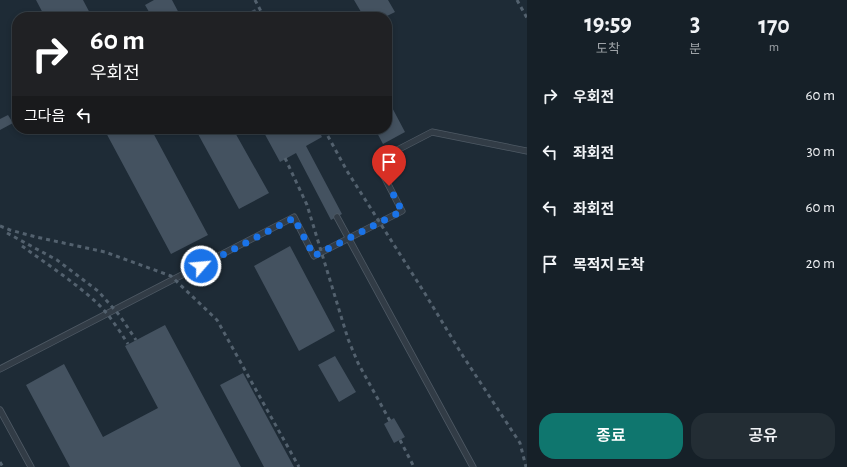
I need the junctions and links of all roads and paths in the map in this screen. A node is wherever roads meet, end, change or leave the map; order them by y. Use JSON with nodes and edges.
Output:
{"nodes":[{"id":1,"x":527,"y":151,"type":"edge"},
{"id":2,"x":337,"y":217,"type":"dead end"},
{"id":3,"x":349,"y":239,"type":"junction"},
{"id":4,"x":0,"y":368,"type":"edge"},
{"id":5,"x":0,"y":410,"type":"edge"},
{"id":6,"x":31,"y":467,"type":"edge"},
{"id":7,"x":473,"y":467,"type":"edge"}],
"edges":[{"from":1,"to":3,"type":"lane"},
{"from":2,"to":3,"type":"lane"},
{"from":3,"to":4,"type":"lane"},
{"from":3,"to":7,"type":"lane"},
{"from":5,"to":6,"type":"lane"}]}
